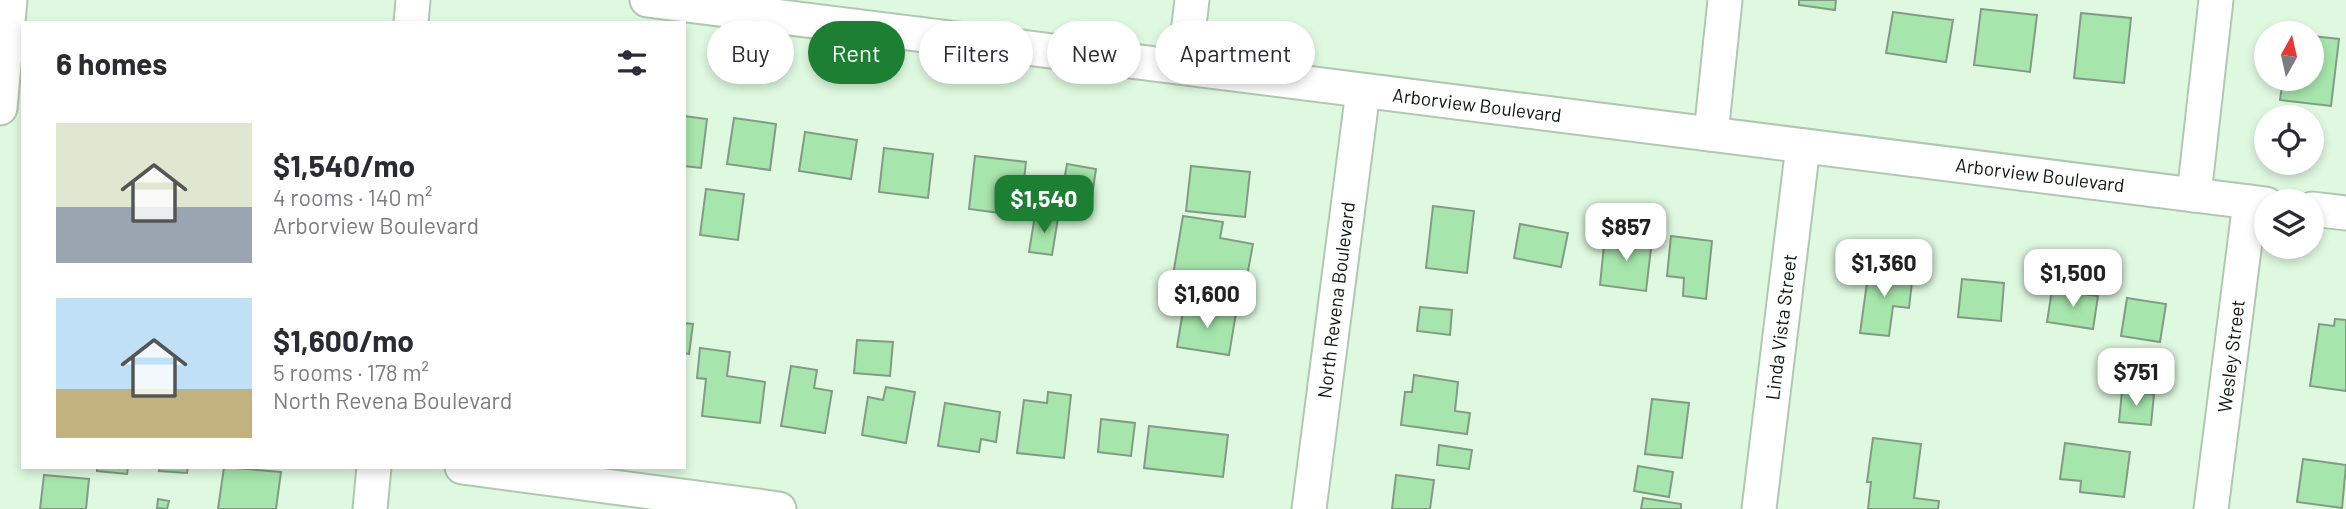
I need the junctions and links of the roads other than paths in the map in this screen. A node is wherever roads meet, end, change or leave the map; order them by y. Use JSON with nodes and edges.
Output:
{"nodes":[{"id":1,"x":10,"y":0,"type":"edge"},
{"id":2,"x":413,"y":0,"type":"edge"},
{"id":3,"x":647,"y":0,"type":"edge"},
{"id":4,"x":1192,"y":0,"type":"edge"},
{"id":5,"x":1725,"y":0,"type":"edge"},
{"id":6,"x":2216,"y":0,"type":"edge"},
{"id":7,"x":411,"y":21,"type":"edge"},
{"id":8,"x":1189,"y":21,"type":"edge"},
{"id":9,"x":1155,"y":61,"type":"edge"},
{"id":10,"x":1315,"y":84,"type":"edge"},
{"id":11,"x":1363,"y":91,"type":"junction"},
{"id":12,"x":0,"y":108,"type":"edge"},
{"id":13,"x":1711,"y":134,"type":"junction"},
{"id":14,"x":1803,"y":146,"type":"junction"},
{"id":15,"x":2194,"y":195,"type":"junction"},
{"id":16,"x":2254,"y":202,"type":"edge"},
{"id":17,"x":2324,"y":210,"type":"edge"},
{"id":18,"x":2346,"y":213,"type":"edge"},
{"id":19,"x":2254,"y":229,"type":"edge"},
{"id":20,"x":374,"y":469,"type":"edge"},
{"id":21,"x":477,"y":469,"type":"edge"},
{"id":22,"x":370,"y":509,"type":"edge"},
{"id":23,"x":779,"y":509,"type":"edge"},
{"id":24,"x":1309,"y":509,"type":"edge"},
{"id":25,"x":1759,"y":509,"type":"edge"},
{"id":26,"x":2211,"y":509,"type":"edge"}],
"edges":[{"from":1,"to":12,"type":"street"},
{"from":2,"to":7,"type":"street"},
{"from":3,"to":9,"type":"street","name":"Arborview Boulevard"},
{"from":4,"to":8,"type":"street"},
{"from":5,"to":13,"type":"street"},
{"from":6,"to":15,"type":"street"},
{"from":10,"to":11,"type":"street","name":"Arborview Boulevard"},
{"from":11,"to":13,"type":"street","name":"Arborview Boulevard"},
{"from":11,"to":24,"type":"street","name":"North Revena Boulevard"},
{"from":13,"to":14,"type":"street","name":"Arborview Boulevard"},
{"from":14,"to":15,"type":"street","name":"Arborview Boulevard"},
{"from":14,"to":25,"type":"street","name":"Linda Vista Street"},
{"from":15,"to":16,"type":"street","name":"Arborview Boulevard"},
{"from":17,"to":18,"type":"street"},
{"from":19,"to":26,"type":"street","name":"Wesley Street"},
{"from":20,"to":22,"type":"street"},
{"from":21,"to":23,"type":"street"}]}
